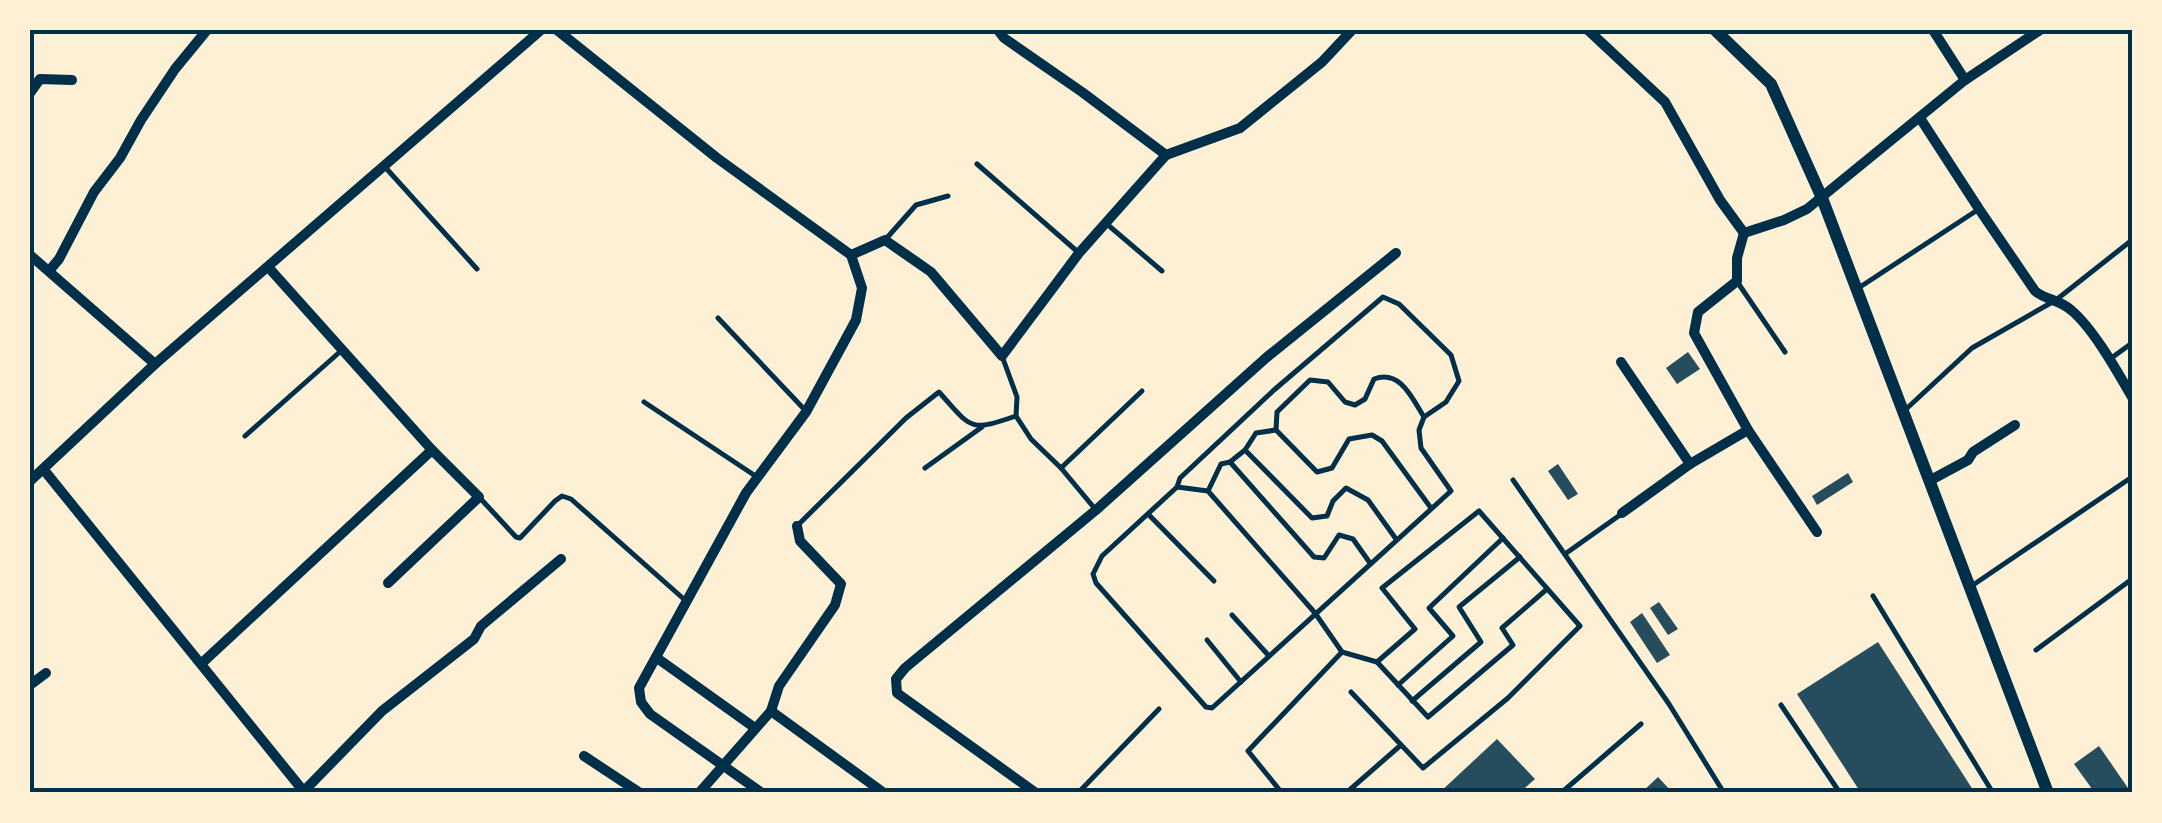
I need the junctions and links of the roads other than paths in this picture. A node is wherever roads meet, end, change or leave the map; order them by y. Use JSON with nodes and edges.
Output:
{"nodes":[{"id":1,"x":207,"y":30,"type":"edge"},
{"id":2,"x":542,"y":30,"type":"edge"},
{"id":3,"x":557,"y":30,"type":"edge"},
{"id":4,"x":998,"y":30,"type":"edge"},
{"id":5,"x":1352,"y":30,"type":"edge"},
{"id":6,"x":1588,"y":30,"type":"edge"},
{"id":7,"x":1715,"y":30,"type":"edge"},
{"id":8,"x":1933,"y":30,"type":"edge"},
{"id":9,"x":2040,"y":30,"type":"edge"},
{"id":10,"x":72,"y":80,"type":"dead end"},
{"id":11,"x":1965,"y":80,"type":"junction"},
{"id":12,"x":30,"y":93,"type":"edge"},
{"id":13,"x":1920,"y":118,"type":"junction"},
{"id":14,"x":1166,"y":155,"type":"junction"},
{"id":15,"x":977,"y":164,"type":"dead end"},
{"id":16,"x":385,"y":167,"type":"junction"},
{"id":17,"x":948,"y":196,"type":"dead end"},
{"id":18,"x":1822,"y":198,"type":"junction"},
{"id":19,"x":1978,"y":209,"type":"junction"},
{"id":20,"x":1106,"y":223,"type":"junction"},
{"id":21,"x":1744,"y":233,"type":"junction"},
{"id":22,"x":885,"y":240,"type":"junction"},
{"id":23,"x":2132,"y":240,"type":"edge"},
{"id":24,"x":1079,"y":253,"type":"junction"},
{"id":25,"x":1396,"y":253,"type":"dead end"},
{"id":26,"x":30,"y":255,"type":"edge"},
{"id":27,"x":851,"y":256,"type":"junction"},
{"id":28,"x":269,"y":268,"type":"junction"},
{"id":29,"x":478,"y":269,"type":"dead end"},
{"id":30,"x":49,"y":271,"type":"junction"},
{"id":31,"x":1162,"y":271,"type":"dead end"},
{"id":32,"x":1737,"y":281,"type":"junction"},
{"id":33,"x":1856,"y":290,"type":"junction"},
{"id":34,"x":2056,"y":300,"type":"junction"},
{"id":35,"x":718,"y":318,"type":"dead end"},
{"id":36,"x":2132,"y":343,"type":"edge"},
{"id":37,"x":342,"y":350,"type":"junction"},
{"id":38,"x":1785,"y":352,"type":"dead end"},
{"id":39,"x":1002,"y":356,"type":"junction"},
{"id":40,"x":2110,"y":359,"type":"junction"},
{"id":41,"x":1621,"y":362,"type":"dead end"},
{"id":42,"x":155,"y":364,"type":"junction"},
{"id":43,"x":1142,"y":391,"type":"dead end"},
{"id":44,"x":2132,"y":397,"type":"edge"},
{"id":45,"x":644,"y":402,"type":"dead end"},
{"id":46,"x":806,"y":412,"type":"junction"},
{"id":47,"x":1903,"y":412,"type":"junction"},
{"id":48,"x":1016,"y":416,"type":"junction"},
{"id":49,"x":1424,"y":416,"type":"junction"},
{"id":50,"x":2015,"y":424,"type":"dead end"},
{"id":51,"x":982,"y":427,"type":"junction"},
{"id":52,"x":1276,"y":430,"type":"junction"},
{"id":53,"x":1748,"y":430,"type":"junction"},
{"id":54,"x":245,"y":436,"type":"dead end"},
{"id":55,"x":432,"y":450,"type":"junction"},
{"id":56,"x":1245,"y":450,"type":"junction"},
{"id":57,"x":1230,"y":462,"type":"junction"},
{"id":58,"x":1690,"y":464,"type":"junction"},
{"id":59,"x":925,"y":468,"type":"dead end"},
{"id":60,"x":1061,"y":468,"type":"junction"},
{"id":61,"x":44,"y":470,"type":"junction"},
{"id":62,"x":757,"y":477,"type":"junction"},
{"id":63,"x":2132,"y":477,"type":"edge"},
{"id":64,"x":1513,"y":480,"type":"dead end"},
{"id":65,"x":30,"y":481,"type":"edge"},
{"id":66,"x":1929,"y":481,"type":"junction"},
{"id":67,"x":1177,"y":487,"type":"junction"},
{"id":68,"x":1208,"y":491,"type":"junction"},
{"id":69,"x":479,"y":497,"type":"junction"},
{"id":70,"x":1431,"y":508,"type":"junction"},
{"id":71,"x":1096,"y":510,"type":"junction"},
{"id":72,"x":1148,"y":514,"type":"junction"},
{"id":73,"x":1622,"y":514,"type":"joint"},
{"id":74,"x":797,"y":526,"type":"joint"},
{"id":75,"x":1818,"y":532,"type":"dead end"},
{"id":76,"x":1502,"y":538,"type":"junction"},
{"id":77,"x":1396,"y":540,"type":"junction"},
{"id":78,"x":1566,"y":554,"type":"junction"},
{"id":79,"x":1520,"y":557,"type":"junction"},
{"id":80,"x":561,"y":559,"type":"dead end"},
{"id":81,"x":1370,"y":563,"type":"junction"},
{"id":82,"x":2132,"y":579,"type":"edge"},
{"id":83,"x":1214,"y":581,"type":"dead end"},
{"id":84,"x":388,"y":583,"type":"dead end"},
{"id":85,"x":1970,"y":587,"type":"junction"},
{"id":86,"x":1547,"y":588,"type":"junction"},
{"id":87,"x":1873,"y":596,"type":"dead end"},
{"id":88,"x":686,"y":601,"type":"junction"},
{"id":89,"x":1316,"y":613,"type":"junction"},
{"id":90,"x":1232,"y":615,"type":"dead end"},
{"id":91,"x":1207,"y":640,"type":"dead end"},
{"id":92,"x":2036,"y":650,"type":"dead end"},
{"id":93,"x":1342,"y":652,"type":"junction"},
{"id":94,"x":1269,"y":656,"type":"junction"},
{"id":95,"x":657,"y":658,"type":"junction"},
{"id":96,"x":1377,"y":662,"type":"junction"},
{"id":97,"x":202,"y":663,"type":"junction"},
{"id":98,"x":46,"y":673,"type":"dead end"},
{"id":99,"x":1240,"y":682,"type":"junction"},
{"id":100,"x":30,"y":685,"type":"edge"},
{"id":101,"x":1398,"y":685,"type":"junction"},
{"id":102,"x":1351,"y":692,"type":"dead end"},
{"id":103,"x":1412,"y":701,"type":"junction"},
{"id":104,"x":1781,"y":705,"type":"dead end"},
{"id":105,"x":1159,"y":708,"type":"dead end"},
{"id":106,"x":771,"y":711,"type":"junction"},
{"id":107,"x":1640,"y":724,"type":"dead end"},
{"id":108,"x":755,"y":728,"type":"junction"},
{"id":109,"x":1401,"y":745,"type":"junction"},
{"id":110,"x":584,"y":756,"type":"dead end"},
{"id":111,"x":724,"y":766,"type":"junction"},
{"id":112,"x":304,"y":792,"type":"edge"},
{"id":113,"x":640,"y":793,"type":"edge"},
{"id":114,"x":699,"y":793,"type":"edge"},
{"id":115,"x":762,"y":793,"type":"edge"},
{"id":116,"x":884,"y":793,"type":"edge"},
{"id":117,"x":1036,"y":793,"type":"edge"},
{"id":118,"x":1078,"y":793,"type":"edge"},
{"id":119,"x":1282,"y":793,"type":"edge"},
{"id":120,"x":1346,"y":793,"type":"edge"},
{"id":121,"x":1561,"y":793,"type":"edge"},
{"id":122,"x":1724,"y":793,"type":"edge"},
{"id":123,"x":1840,"y":793,"type":"edge"},
{"id":124,"x":1993,"y":793,"type":"edge"},
{"id":125,"x":2048,"y":793,"type":"edge"}],
"edges":[{"from":1,"to":30,"type":"street"},
{"from":2,"to":16,"type":"street"},
{"from":3,"to":27,"type":"street"},
{"from":4,"to":14,"type":"street"},
{"from":5,"to":14,"type":"street"},
{"from":6,"to":21,"type":"street"},
{"from":7,"to":18,"type":"street"},
{"from":8,"to":11,"type":"street"},
{"from":9,"to":11,"type":"street"},
{"from":10,"to":12,"type":"street"},
{"from":11,"to":13,"type":"street"},
{"from":13,"to":18,"type":"street"},
{"from":13,"to":19,"type":"street"},
{"from":14,"to":20,"type":"street"},
{"from":15,"to":24,"type":"lane"},
{"from":16,"to":28,"type":"street"},
{"from":16,"to":29,"type":"lane"},
{"from":17,"to":22,"type":"lane"},
{"from":18,"to":21,"type":"street"},
{"from":18,"to":33,"type":"street"},
{"from":19,"to":33,"type":"lane"},
{"from":19,"to":34,"type":"street"},
{"from":20,"to":24,"type":"street"},
{"from":20,"to":31,"type":"lane"},
{"from":21,"to":32,"type":"street"},
{"from":22,"to":27,"type":"street"},
{"from":22,"to":39,"type":"street"},
{"from":23,"to":34,"type":"lane"},
{"from":24,"to":39,"type":"street"},
{"from":25,"to":71,"type":"street"},
{"from":26,"to":30,"type":"street"},
{"from":27,"to":46,"type":"street"},
{"from":28,"to":37,"type":"street"},
{"from":28,"to":42,"type":"street"},
{"from":30,"to":42,"type":"street"},
{"from":32,"to":38,"type":"lane"},
{"from":32,"to":53,"type":"street"},
{"from":33,"to":47,"type":"street"},
{"from":34,"to":40,"type":"street"},
{"from":34,"to":47,"type":"lane"},
{"from":35,"to":46,"type":"lane"},
{"from":36,"to":40,"type":"lane"},
{"from":37,"to":54,"type":"lane"},
{"from":37,"to":55,"type":"street"},
{"from":39,"to":48,"type":"lane"},
{"from":40,"to":44,"type":"street"},
{"from":41,"to":58,"type":"street"},
{"from":42,"to":61,"type":"street"},
{"from":43,"to":60,"type":"lane"},
{"from":45,"to":62,"type":"lane"},
{"from":46,"to":62,"type":"street"},
{"from":47,"to":66,"type":"street"},
{"from":48,"to":51,"type":"lane"},
{"from":48,"to":60,"type":"lane"},
{"from":49,"to":52,"type":"lane"},
{"from":49,"to":67,"type":"lane"},
{"from":49,"to":70,"type":"lane"},
{"from":50,"to":66,"type":"street"},
{"from":51,"to":59,"type":"lane"},
{"from":51,"to":74,"type":"lane"},
{"from":52,"to":56,"type":"lane"},
{"from":52,"to":70,"type":"lane"},
{"from":53,"to":58,"type":"street"},
{"from":53,"to":75,"type":"street"},
{"from":55,"to":69,"type":"street"},
{"from":55,"to":97,"type":"street"},
{"from":56,"to":57,"type":"lane"},
{"from":56,"to":77,"type":"lane"},
{"from":57,"to":68,"type":"lane"},
{"from":57,"to":81,"type":"lane"},
{"from":58,"to":73,"type":"street"},
{"from":60,"to":71,"type":"lane"},
{"from":61,"to":65,"type":"street"},
{"from":61,"to":97,"type":"street"},
{"from":62,"to":88,"type":"street"},
{"from":63,"to":85,"type":"lane"},
{"from":64,"to":78,"type":"lane"},
{"from":66,"to":85,"type":"street"},
{"from":67,"to":68,"type":"lane"},
{"from":67,"to":72,"type":"lane"},
{"from":68,"to":89,"type":"lane"},
{"from":69,"to":84,"type":"street"},
{"from":69,"to":88,"type":"lane"},
{"from":70,"to":77,"type":"lane"},
{"from":71,"to":117,"type":"street"},
{"from":72,"to":83,"type":"lane"},
{"from":72,"to":99,"type":"lane"},
{"from":73,"to":78,"type":"lane"},
{"from":74,"to":106,"type":"street"},
{"from":76,"to":79,"type":"lane"},
{"from":76,"to":96,"type":"lane"},
{"from":76,"to":101,"type":"lane"},
{"from":77,"to":81,"type":"lane"},
{"from":78,"to":122,"type":"lane"},
{"from":79,"to":86,"type":"lane"},
{"from":79,"to":103,"type":"lane"},
{"from":80,"to":112,"type":"street"},
{"from":81,"to":89,"type":"lane"},
{"from":82,"to":92,"type":"lane"},
{"from":85,"to":125,"type":"street"},
{"from":86,"to":103,"type":"lane"},
{"from":86,"to":109,"type":"lane"},
{"from":87,"to":124,"type":"lane"},
{"from":88,"to":95,"type":"street"},
{"from":89,"to":93,"type":"lane"},
{"from":89,"to":94,"type":"lane"},
{"from":90,"to":94,"type":"lane"},
{"from":91,"to":99,"type":"lane"},
{"from":93,"to":96,"type":"lane"},
{"from":93,"to":119,"type":"lane"},
{"from":94,"to":99,"type":"lane"},
{"from":95,"to":108,"type":"street"},
{"from":95,"to":111,"type":"street"},
{"from":96,"to":101,"type":"lane"},
{"from":97,"to":112,"type":"street"},
{"from":98,"to":100,"type":"street"},
{"from":101,"to":103,"type":"lane"},
{"from":102,"to":109,"type":"lane"},
{"from":104,"to":123,"type":"lane"},
{"from":105,"to":118,"type":"lane"},
{"from":106,"to":108,"type":"street"},
{"from":106,"to":116,"type":"street"},
{"from":107,"to":121,"type":"lane"},
{"from":108,"to":111,"type":"street"},
{"from":109,"to":120,"type":"lane"},
{"from":110,"to":113,"type":"street"},
{"from":111,"to":114,"type":"street"},
{"from":111,"to":115,"type":"street"}]}
